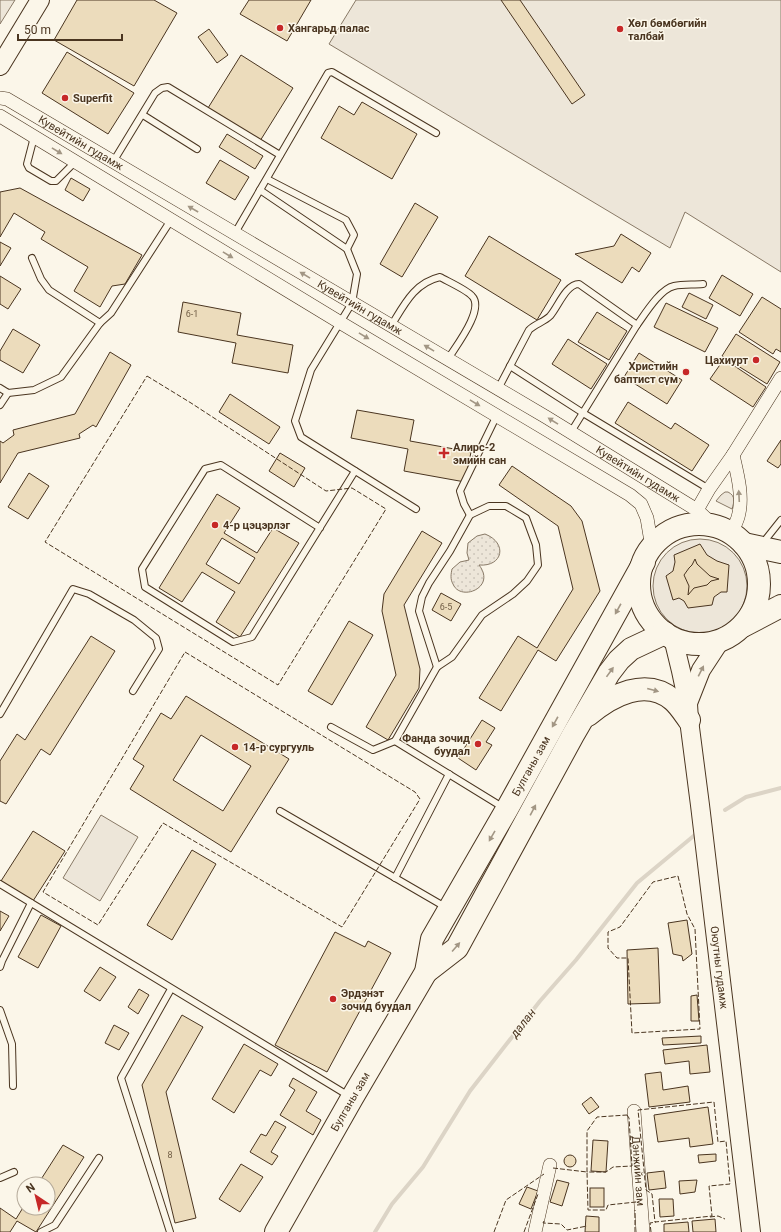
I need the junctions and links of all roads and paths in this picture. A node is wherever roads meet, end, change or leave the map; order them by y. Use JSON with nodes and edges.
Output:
{"nodes":[{"id":1,"x":40,"y":0,"type":"edge"},
{"id":2,"x":0,"y":66,"type":"edge"},
{"id":3,"x":0,"y":98,"type":"edge"},
{"id":4,"x":143,"y":115,"type":"junction"},
{"id":5,"x":0,"y":116,"type":"edge"},
{"id":6,"x":436,"y":133,"type":"dead end"},
{"id":7,"x":34,"y":137,"type":"junction"},
{"id":8,"x":197,"y":149,"type":"dead end"},
{"id":9,"x":280,"y":155,"type":"junction"},
{"id":10,"x":75,"y":162,"type":"junction"},
{"id":11,"x":114,"y":162,"type":"junction"},
{"id":12,"x":267,"y":178,"type":"junction"},
{"id":13,"x":260,"y":190,"type":"junction"},
{"id":14,"x":171,"y":220,"type":"junction"},
{"id":15,"x":234,"y":233,"type":"junction"},
{"id":16,"x":346,"y":249,"type":"junction"},
{"id":17,"x":32,"y":258,"type":"dead end"},
{"id":18,"x":703,"y":284,"type":"dead end"},
{"id":19,"x":352,"y":303,"type":"junction"},
{"id":20,"x":341,"y":323,"type":"junction"},
{"id":21,"x":100,"y":324,"type":"junction"},
{"id":22,"x":637,"y":325,"type":"junction"},
{"id":23,"x":391,"y":326,"type":"junction"},
{"id":24,"x":448,"y":359,"type":"junction"},
{"id":25,"x":510,"y":366,"type":"junction"},
{"id":26,"x":781,"y":378,"type":"edge"},
{"id":27,"x":0,"y":388,"type":"edge"},
{"id":28,"x":498,"y":389,"type":"junction"},
{"id":29,"x":8,"y":393,"type":"junction"},
{"id":30,"x":0,"y":405,"type":"edge"},
{"id":31,"x":583,"y":413,"type":"junction"},
{"id":32,"x":497,"y":415,"type":"junction"},
{"id":33,"x":571,"y":432,"type":"junction"},
{"id":34,"x":734,"y":455,"type":"junction"},
{"id":35,"x":356,"y":471,"type":"junction"},
{"id":36,"x":709,"y":489,"type":"junction"},
{"id":37,"x":416,"y":509,"type":"dead end"},
{"id":38,"x":697,"y":510,"type":"junction"},
{"id":39,"x":470,"y":515,"type":"junction"},
{"id":40,"x":781,"y":520,"type":"edge"},
{"id":41,"x":320,"y":528,"type":"junction"},
{"id":42,"x":737,"y":538,"type":"junction"},
{"id":43,"x":781,"y":552,"type":"edge"},
{"id":44,"x":648,"y":555,"type":"junction"},
{"id":45,"x":781,"y":606,"type":"edge"},
{"id":46,"x":742,"y":626,"type":"junction"},
{"id":47,"x":669,"y":636,"type":"junction"},
{"id":48,"x":720,"y":641,"type":"junction"},
{"id":49,"x":436,"y":667,"type":"junction"},
{"id":50,"x":133,"y":691,"type":"dead end"},
{"id":51,"x":688,"y":712,"type":"junction"},
{"id":52,"x":0,"y":714,"type":"edge"},
{"id":53,"x":581,"y":720,"type":"junction"},
{"id":54,"x":331,"y":727,"type":"dead end"},
{"id":55,"x":395,"y":741,"type":"junction"},
{"id":56,"x":449,"y":774,"type":"junction"},
{"id":57,"x":507,"y":809,"type":"junction"},
{"id":58,"x":280,"y":811,"type":"dead end"},
{"id":59,"x":395,"y":878,"type":"junction"},
{"id":60,"x":0,"y":884,"type":"edge"},
{"id":61,"x":31,"y":903,"type":"junction"},
{"id":62,"x":450,"y":909,"type":"junction"},
{"id":63,"x":0,"y":967,"type":"edge"},
{"id":64,"x":426,"y":972,"type":"junction"},
{"id":65,"x":171,"y":989,"type":"junction"},
{"id":66,"x":0,"y":1010,"type":"edge"},
{"id":67,"x":13,"y":1086,"type":"dead end"},
{"id":68,"x":352,"y":1098,"type":"junction"},
{"id":69,"x":634,"y":1110,"type":"dead end"},
{"id":70,"x":99,"y":1158,"type":"dead end"},
{"id":71,"x":550,"y":1165,"type":"dead end"},
{"id":72,"x":14,"y":1172,"type":"dead end"},
{"id":73,"x":0,"y":1178,"type":"edge"},
{"id":74,"x":41,"y":1232,"type":"edge"},
{"id":75,"x":170,"y":1232,"type":"edge"},
{"id":76,"x":276,"y":1232,"type":"edge"},
{"id":77,"x":535,"y":1232,"type":"edge"},
{"id":78,"x":643,"y":1232,"type":"edge"},
{"id":79,"x":751,"y":1232,"type":"edge"}],
"edges":[{"from":1,"to":2,"type":"street"},
{"from":3,"to":11,"type":"street","name":"Кувейтийн гудамж"},
{"from":4,"to":8,"type":"lane"},
{"from":4,"to":9,"type":"lane"},
{"from":4,"to":11,"type":"lane"},
{"from":5,"to":7,"type":"street","name":"Кувейтийн гудамж"},
{"from":6,"to":9,"type":"lane"},
{"from":7,"to":10,"type":"street","name":"Кувейтийн гудамж","one_way":true},
{"from":7,"to":10,"type":"lane"},
{"from":9,"to":12,"type":"lane"},
{"from":10,"to":14,"type":"street","name":"Кувейтийн гудамж"},
{"from":15,"to":11,"type":"street","name":"Кувейтийн гудамж","one_way":true},
{"from":12,"to":13,"type":"lane"},
{"from":12,"to":16,"type":"lane"},
{"from":13,"to":15,"type":"lane"},
{"from":13,"to":16,"type":"lane"},
{"from":14,"to":20,"type":"street","name":"Кувейтийн гудамж","one_way":true},
{"from":14,"to":21,"type":"lane"},
{"from":19,"to":15,"type":"street","name":"Кувейтийн гудамж","one_way":true},
{"from":16,"to":19,"type":"lane"},
{"from":17,"to":21,"type":"lane"},
{"from":18,"to":22,"type":"lane"},
{"from":19,"to":20,"type":"lane"},
{"from":19,"to":23,"type":"street","name":"Кувейтийн гудамж"},
{"from":20,"to":32,"type":"street","name":"Кувейтийн гудамж","one_way":true},
{"from":20,"to":35,"type":"lane"},
{"from":21,"to":29,"type":"lane"},
{"from":22,"to":25,"type":"lane"},
{"from":22,"to":31,"type":"lane"},
{"from":24,"to":23,"type":"street","name":"Кувейтийн гудамж","one_way":true},
{"from":23,"to":24,"type":"lane"},
{"from":24,"to":28,"type":"street","name":"Кувейтийн гудамж"},
{"from":25,"to":28,"type":"lane"},
{"from":25,"to":31,"type":"lane"},
{"from":26,"to":34,"type":"street"},
{"from":27,"to":29,"type":"lane"},
{"from":33,"to":28,"type":"street","name":"Кувейтийн гудамж","one_way":true},
{"from":29,"to":30,"type":"lane"},
{"from":31,"to":33,"type":"lane"},
{"from":31,"to":36,"type":"lane"},
{"from":32,"to":39,"type":"lane"},
{"from":32,"to":44,"type":"street","name":"Кувейтийн гудамж"},
{"from":33,"to":38,"type":"street","name":"Кувейтийн гудамж"},
{"from":34,"to":36,"type":"street"},
{"from":42,"to":34,"type":"street","one_way":true},
{"from":35,"to":37,"type":"lane"},
{"from":35,"to":41,"type":"lane"},
{"from":36,"to":38,"type":"street"},
{"from":38,"to":42,"type":"street","name":"Кувейтийн гудамж"},
{"from":39,"to":49,"type":"lane"},
{"from":39,"to":49,"type":"lane"},
{"from":40,"to":42,"type":"lane"},
{"from":41,"to":41,"type":"lane"},
{"from":42,"to":43,"type":"highway"},
{"from":42,"to":44,"type":"highway"},
{"from":42,"to":46,"type":"highway"},
{"from":44,"to":47,"type":"highway"},
{"from":44,"to":57,"type":"highway","name":"Булганы зам","one_way":true},
{"from":45,"to":46,"type":"highway"},
{"from":46,"to":48,"type":"highway"},
{"from":47,"to":48,"type":"highway"},
{"from":47,"to":51,"type":"street","name":"Оюутны гудамж"},
{"from":53,"to":47,"type":"highway","name":"Булганы зам","one_way":true},
{"from":51,"to":48,"type":"street","one_way":true},
{"from":49,"to":55,"type":"lane"},
{"from":50,"to":52,"type":"lane"},
{"from":53,"to":51,"type":"highway","one_way":true},
{"from":51,"to":79,"type":"street","name":"Оюутны гудамж"},
{"from":64,"to":53,"type":"highway","name":"Булганы зам","one_way":true},
{"from":54,"to":55,"type":"lane"},
{"from":55,"to":56,"type":"lane"},
{"from":56,"to":57,"type":"lane"},
{"from":56,"to":59,"type":"lane"},
{"from":57,"to":62,"type":"highway","name":"Булганы зам","one_way":true},
{"from":58,"to":59,"type":"lane"},
{"from":59,"to":62,"type":"lane"},
{"from":60,"to":61,"type":"lane"},
{"from":61,"to":63,"type":"lane"},
{"from":61,"to":65,"type":"lane"},
{"from":62,"to":64,"type":"highway","name":"Булганы зам"},
{"from":64,"to":68,"type":"highway","name":"Булганы зам"},
{"from":65,"to":68,"type":"lane"},
{"from":65,"to":75,"type":"lane"},
{"from":66,"to":67,"type":"lane"},
{"from":68,"to":76,"type":"highway","name":"Булганы зам"},
{"from":69,"to":78,"type":"street","name":"Дэнжийн зам"},
{"from":70,"to":74,"type":"lane"},
{"from":71,"to":77,"type":"street"},
{"from":72,"to":73,"type":"lane"}]}
